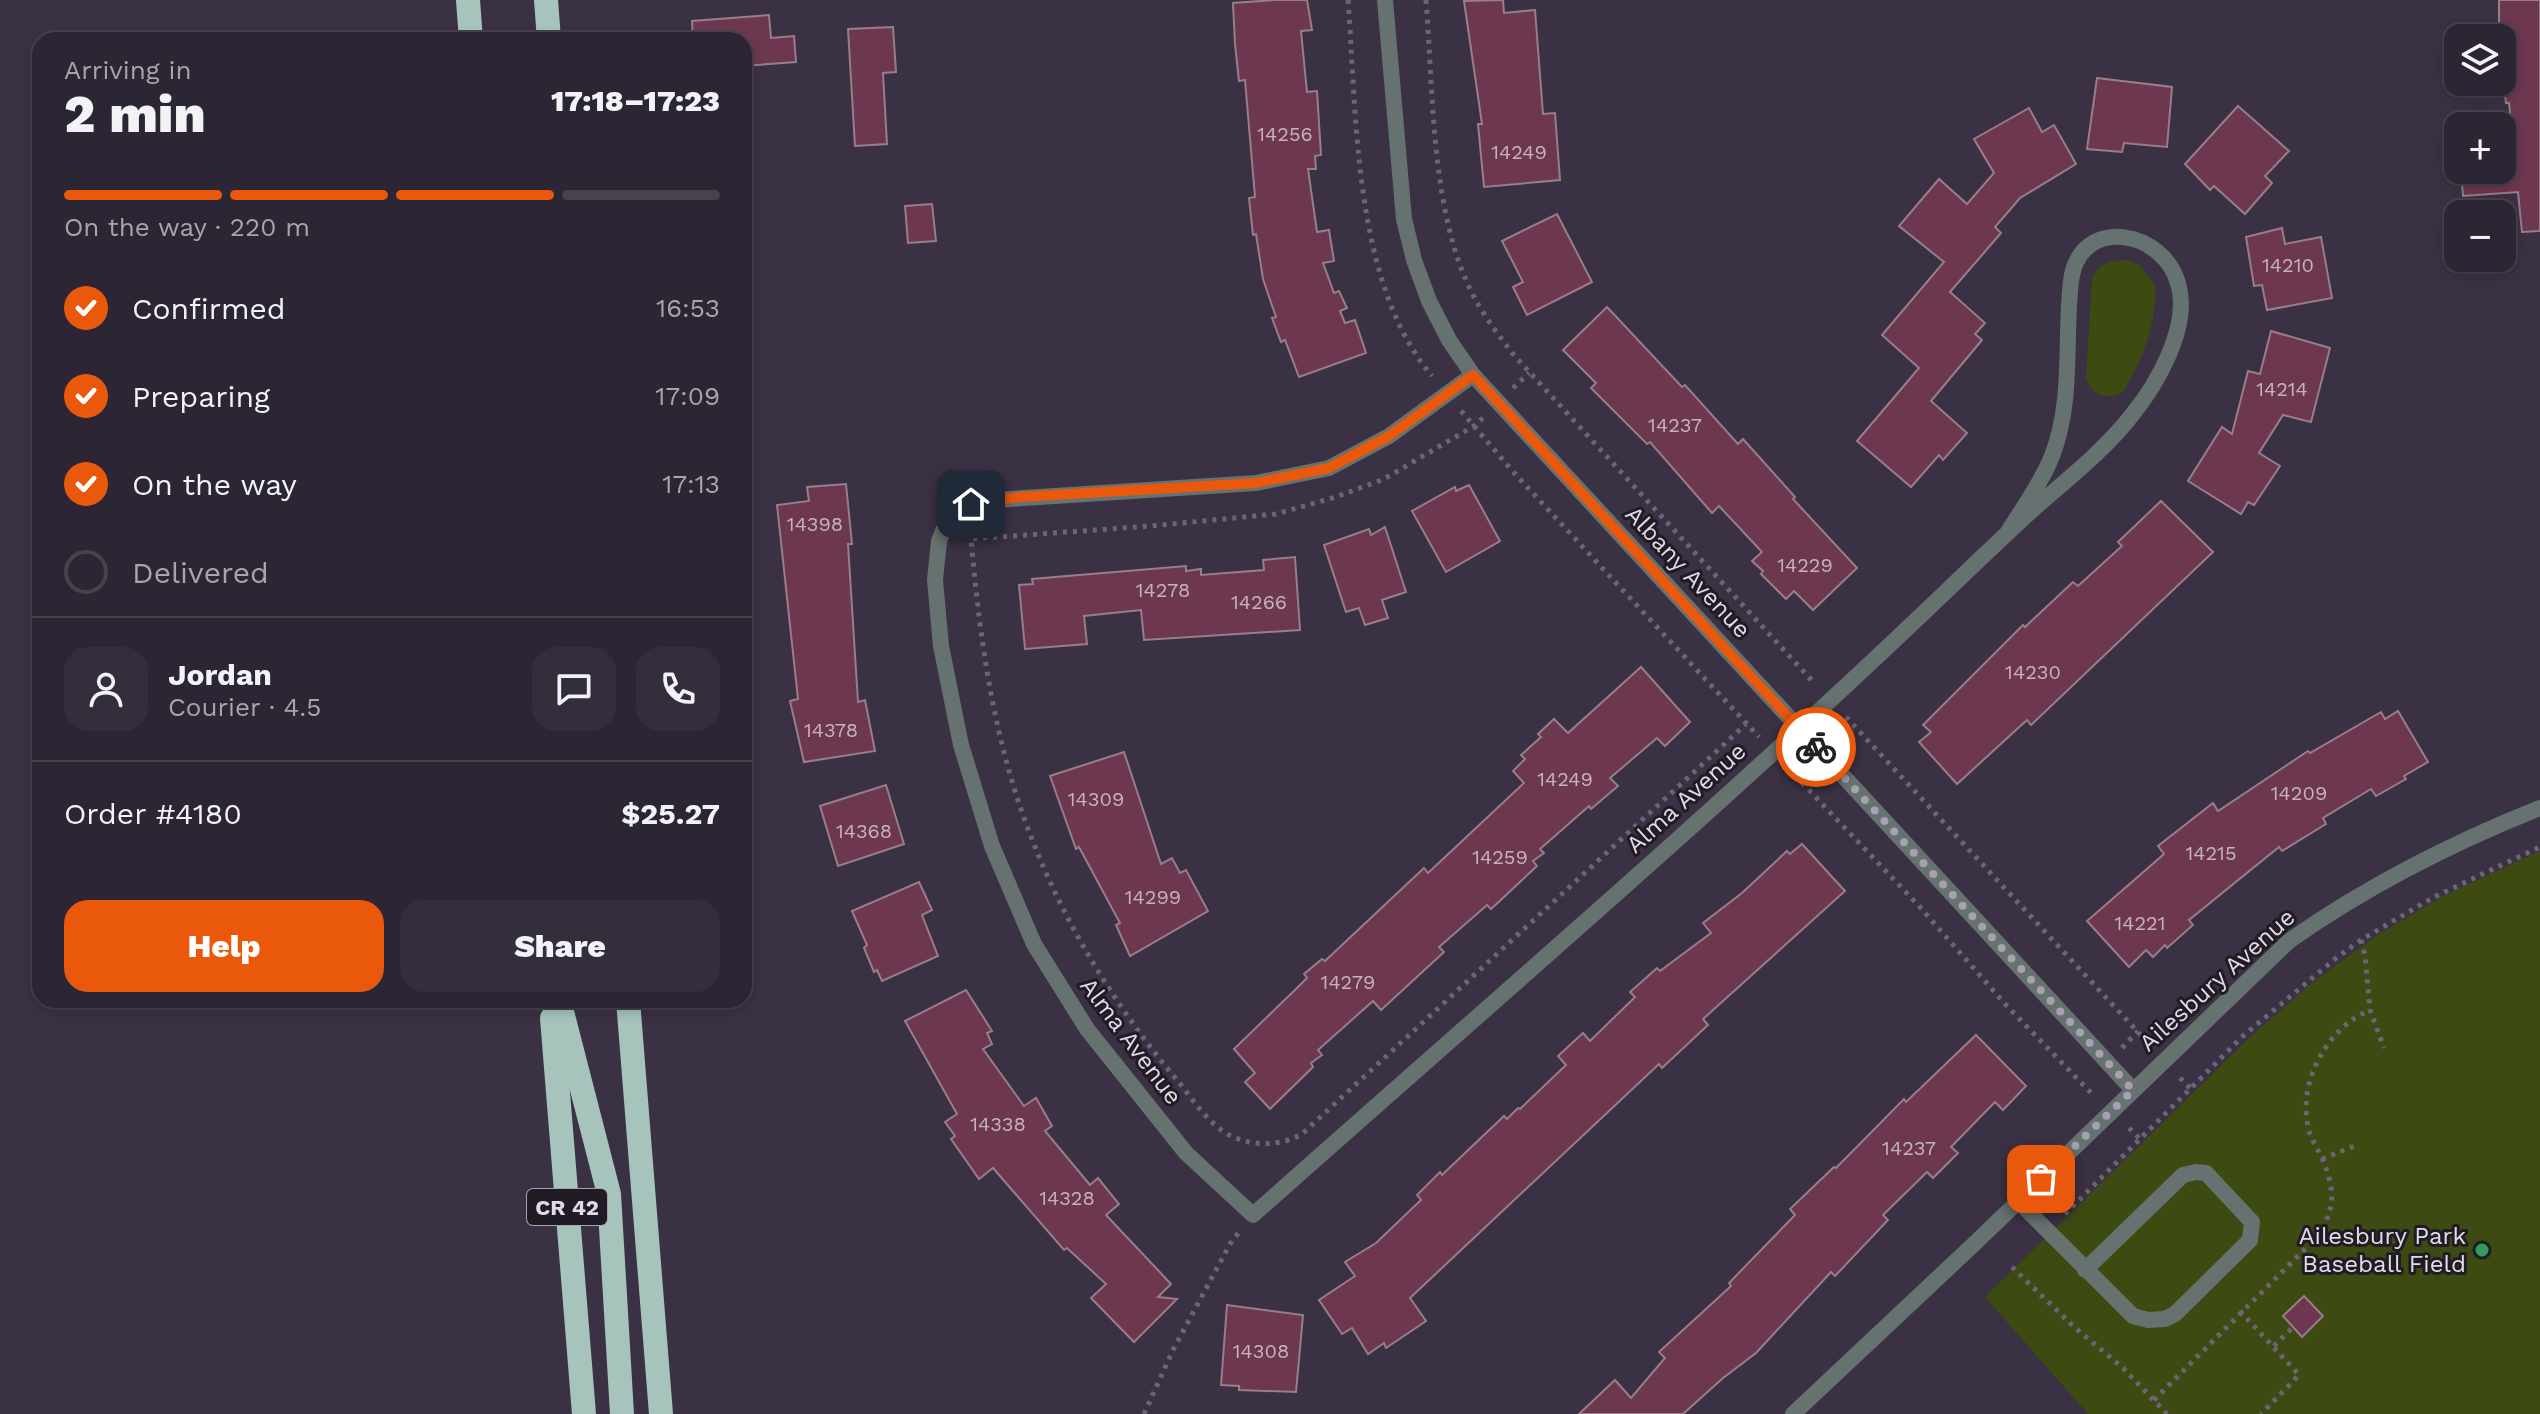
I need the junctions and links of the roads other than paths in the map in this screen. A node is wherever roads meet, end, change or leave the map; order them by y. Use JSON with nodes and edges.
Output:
{"nodes":[{"id":1,"x":468,"y":0,"type":"edge"},
{"id":2,"x":546,"y":0,"type":"edge"},
{"id":3,"x":1385,"y":0,"type":"edge"},
{"id":4,"x":470,"y":32,"type":"edge"},
{"id":5,"x":548,"y":32,"type":"edge"},
{"id":6,"x":1473,"y":375,"type":"junction"},
{"id":7,"x":2008,"y":532,"type":"junction"},
{"id":8,"x":1799,"y":729,"type":"junction"},
{"id":9,"x":2540,"y":808,"type":"edge"},
{"id":10,"x":551,"y":1008,"type":"edge"},
{"id":11,"x":561,"y":1008,"type":"edge"},
{"id":12,"x":629,"y":1008,"type":"edge"},
{"id":13,"x":2133,"y":1090,"type":"junction"},
{"id":14,"x":2018,"y":1201,"type":"junction"},
{"id":15,"x":2085,"y":1270,"type":"junction"},
{"id":16,"x":584,"y":1414,"type":"edge"},
{"id":17,"x":622,"y":1414,"type":"edge"},
{"id":18,"x":661,"y":1414,"type":"edge"},
{"id":19,"x":1793,"y":1414,"type":"edge"}],
"edges":[{"from":1,"to":4,"type":"highway"},
{"from":2,"to":5,"type":"highway"},
{"from":3,"to":6,"type":"street","name":"Albany Avenue"},
{"from":6,"to":8,"type":"street","name":"Albany Avenue"},
{"from":6,"to":8,"type":"street","name":"Alma Avenue"},
{"from":7,"to":7,"type":"street"},
{"from":7,"to":8,"type":"street","name":"Alma Avenue"},
{"from":8,"to":13,"type":"street","name":"Albany Avenue"},
{"from":9,"to":13,"type":"street","name":"Ailesbury Avenue"},
{"from":10,"to":16,"type":"highway","number":"CR 42"},
{"from":11,"to":17,"type":"highway"},
{"from":12,"to":18,"type":"highway"},
{"from":13,"to":14,"type":"street","name":"Ailesbury Avenue"},
{"from":14,"to":15,"type":"street"},
{"from":14,"to":19,"type":"street","name":"Ailesbury Avenue"},
{"from":15,"to":15,"type":"street"}]}
